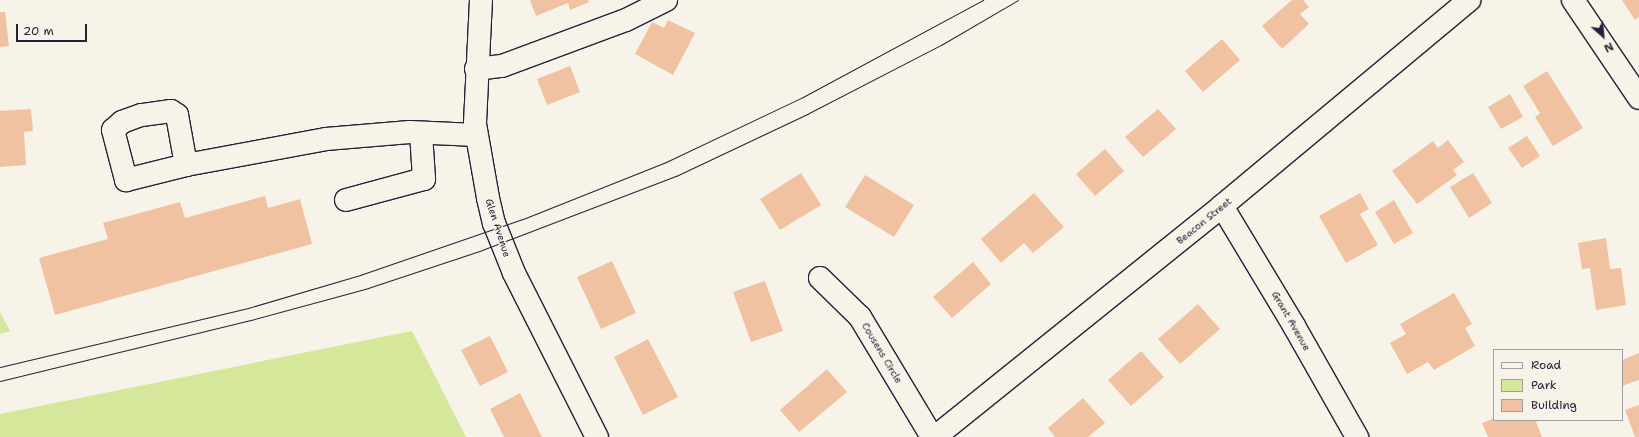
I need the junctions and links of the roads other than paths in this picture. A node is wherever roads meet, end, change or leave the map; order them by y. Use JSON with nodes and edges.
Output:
{"nodes":[{"id":1,"x":482,"y":0,"type":"edge"},
{"id":2,"x":666,"y":0,"type":"edge"},
{"id":3,"x":1469,"y":0,"type":"edge"},
{"id":4,"x":1574,"y":0,"type":"edge"},
{"id":5,"x":476,"y":69,"type":"junction"},
{"id":6,"x":1639,"y":98,"type":"edge"},
{"id":7,"x":421,"y":133,"type":"junction"},
{"id":8,"x":476,"y":135,"type":"junction"},
{"id":9,"x":186,"y":165,"type":"dead end"},
{"id":10,"x":346,"y":200,"type":"dead end"},
{"id":11,"x":1222,"y":206,"type":"junction"},
{"id":12,"x":820,"y":278,"type":"dead end"},
{"id":13,"x":597,"y":437,"type":"edge"},
{"id":14,"x":932,"y":437,"type":"edge"},
{"id":15,"x":935,"y":437,"type":"edge"},
{"id":16,"x":1357,"y":437,"type":"edge"}],
"edges":[{"from":1,"to":5,"type":"street","name":"Glen Avenue"},
{"from":2,"to":5,"type":"street"},
{"from":3,"to":11,"type":"street","name":"Beacon Street"},
{"from":4,"to":6,"type":"street"},
{"from":5,"to":8,"type":"street","name":"Glen Avenue"},
{"from":7,"to":8,"type":"street"},
{"from":7,"to":9,"type":"street"},
{"from":7,"to":10,"type":"street"},
{"from":8,"to":13,"type":"street","name":"Glen Avenue"},
{"from":11,"to":15,"type":"street","name":"Beacon Street"},
{"from":11,"to":16,"type":"street","name":"Grant Avenue"},
{"from":12,"to":14,"type":"street","name":"Cousens Circle"}]}
